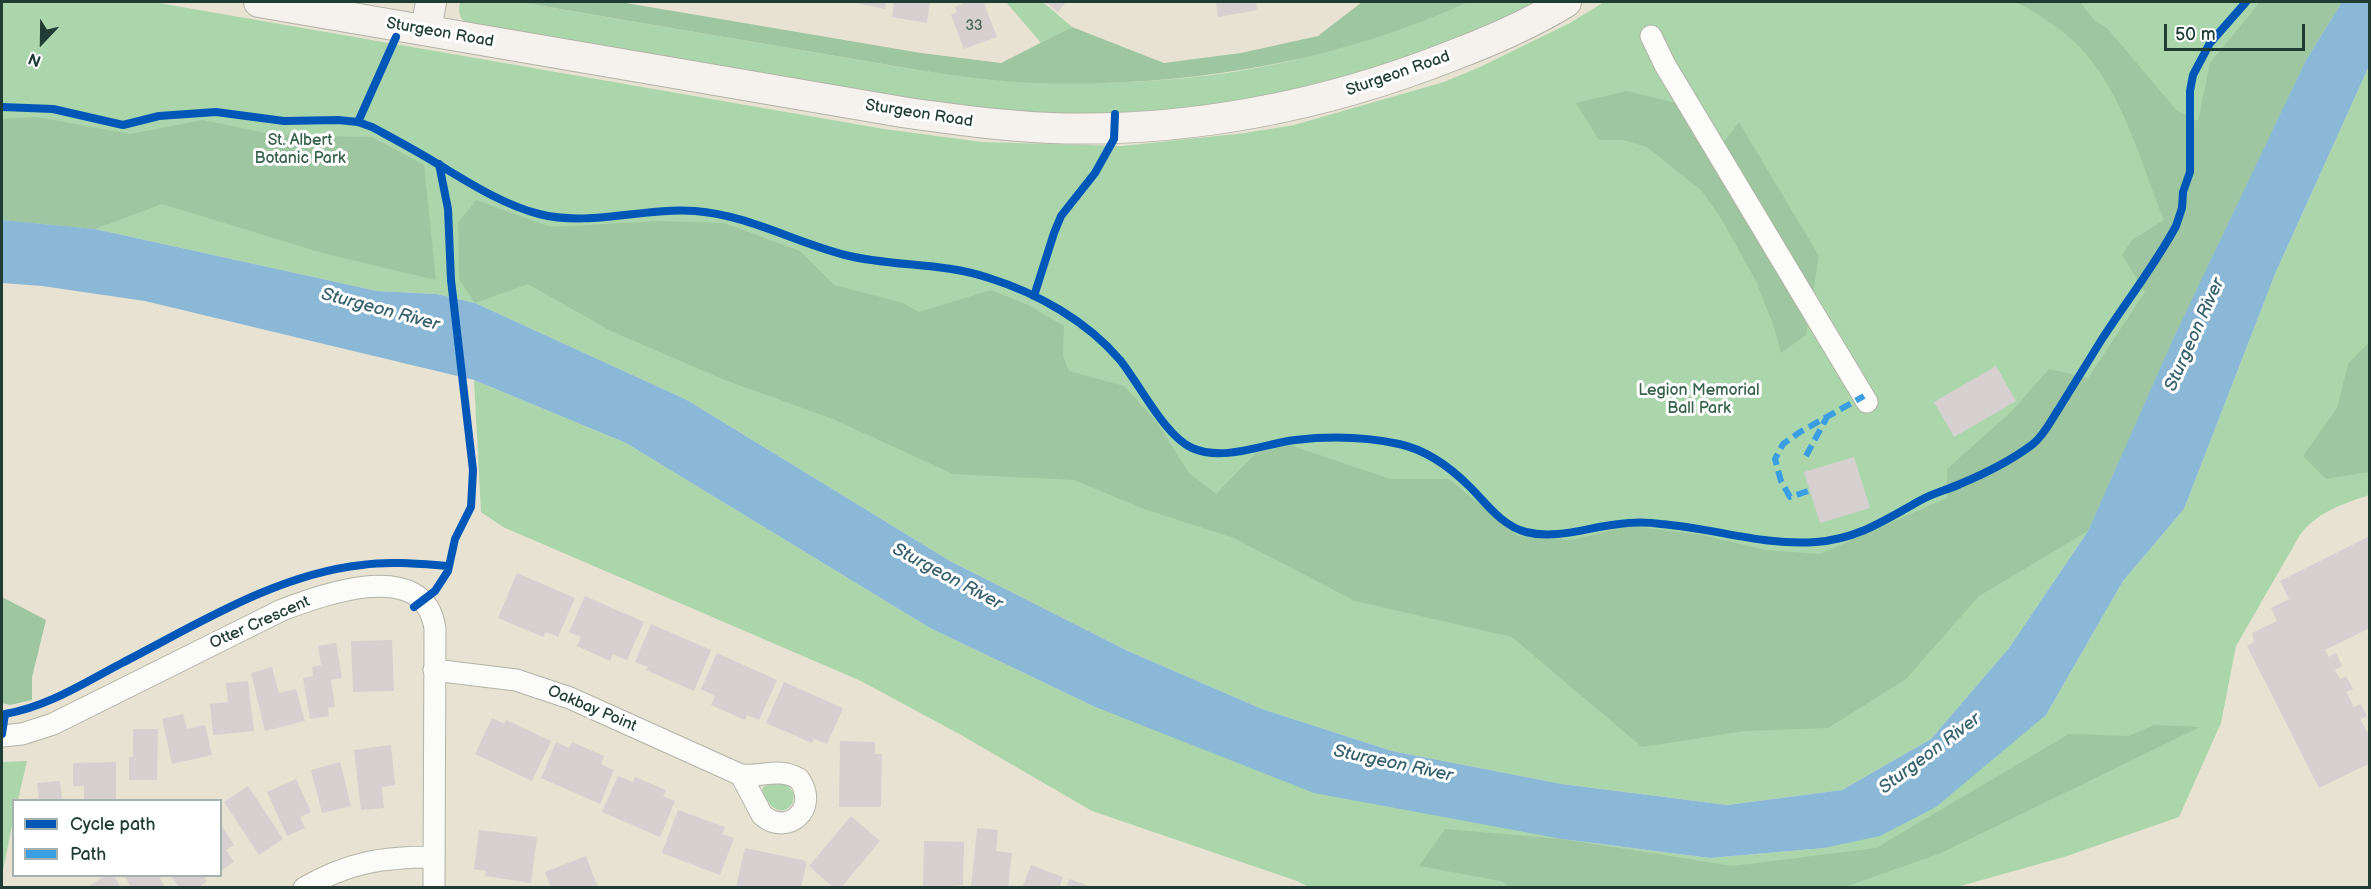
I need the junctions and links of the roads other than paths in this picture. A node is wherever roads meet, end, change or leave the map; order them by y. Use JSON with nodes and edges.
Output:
{"nodes":[{"id":1,"x":259,"y":2,"type":"edge"},
{"id":2,"x":1566,"y":2,"type":"edge"},
{"id":3,"x":428,"y":16,"type":"edge"},
{"id":4,"x":1651,"y":36,"type":"dead end"},
{"id":5,"x":1867,"y":402,"type":"dead end"},
{"id":6,"x":434,"y":670,"type":"junction"},
{"id":7,"x":2,"y":736,"type":"edge"},
{"id":8,"x":741,"y":775,"type":"dead end"},
{"id":9,"x":434,"y":857,"type":"junction"},
{"id":10,"x":304,"y":888,"type":"edge"},
{"id":11,"x":434,"y":888,"type":"edge"}],
"edges":[{"from":1,"to":3,"type":"main road","name":"Sturgeon Road"},
{"from":2,"to":3,"type":"main road","name":"Sturgeon Road"},
{"from":4,"to":5,"type":"street"},
{"from":6,"to":7,"type":"street","name":"Otter Crescent"},
{"from":6,"to":8,"type":"street","name":"Oakbay Point"},
{"from":6,"to":9,"type":"street","name":"Otter Crescent"},
{"from":9,"to":10,"type":"street"},
{"from":9,"to":11,"type":"street","name":"Otter Crescent"}]}
